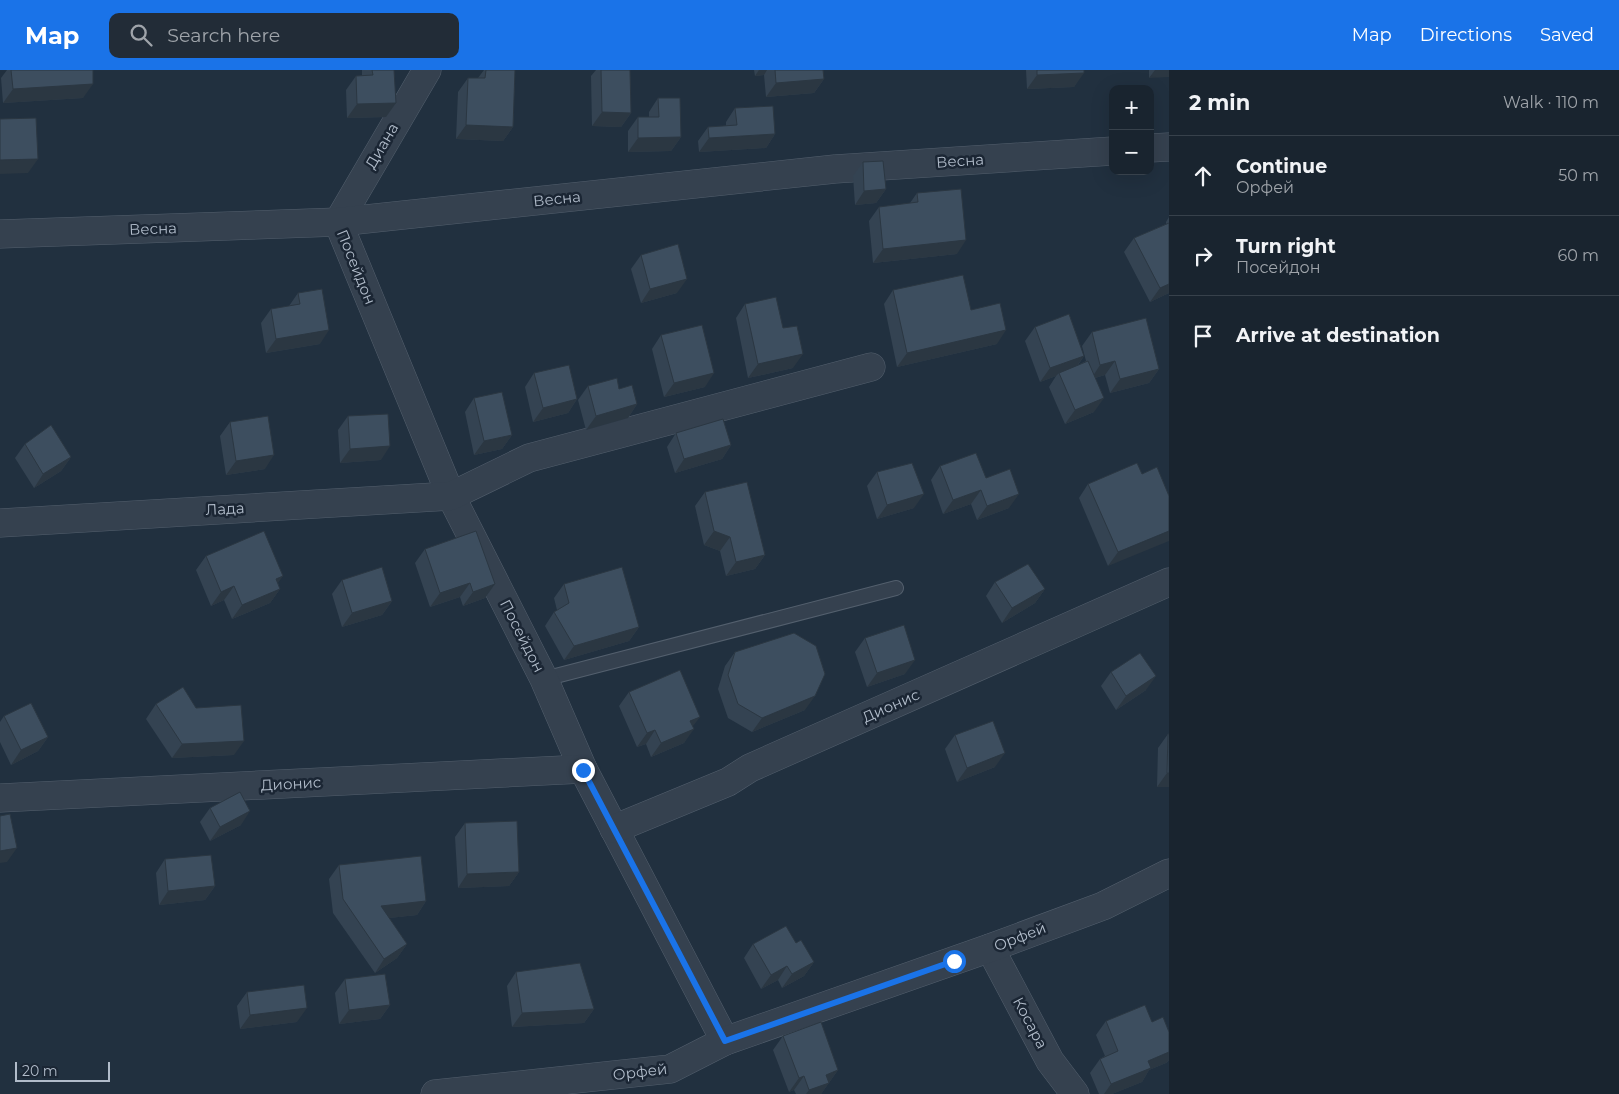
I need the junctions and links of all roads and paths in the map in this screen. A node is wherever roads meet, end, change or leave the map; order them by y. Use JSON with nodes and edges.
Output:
{"nodes":[{"id":1,"x":427,"y":70,"type":"edge"},
{"id":2,"x":1169,"y":147,"type":"edge"},
{"id":3,"x":1154,"y":148,"type":"edge"},
{"id":4,"x":1109,"y":151,"type":"edge"},
{"id":5,"x":338,"y":222,"type":"junction"},
{"id":6,"x":0,"y":234,"type":"edge"},
{"id":7,"x":871,"y":368,"type":"dead end"},
{"id":8,"x":451,"y":496,"type":"junction"},
{"id":9,"x":0,"y":523,"type":"edge"},
{"id":10,"x":1169,"y":582,"type":"edge"},
{"id":11,"x":896,"y":588,"type":"dead end"},
{"id":12,"x":544,"y":680,"type":"junction"},
{"id":13,"x":583,"y":770,"type":"junction"},
{"id":14,"x":0,"y":798,"type":"edge"},
{"id":15,"x":614,"y":830,"type":"junction"},
{"id":16,"x":1169,"y":873,"type":"edge"},
{"id":17,"x":990,"y":948,"type":"junction"},
{"id":18,"x":725,"y":1041,"type":"junction"},
{"id":19,"x":434,"y":1094,"type":"edge"},
{"id":20,"x":1075,"y":1094,"type":"edge"}],
"edges":[{"from":1,"to":5,"type":"street","name":"Диана"},
{"from":2,"to":3,"type":"street"},
{"from":4,"to":5,"type":"street","name":"Весна"},
{"from":5,"to":6,"type":"street","name":"Весна"},
{"from":5,"to":8,"type":"street","name":"Посейдон"},
{"from":7,"to":8,"type":"street"},
{"from":8,"to":9,"type":"street","name":"Лада"},
{"from":8,"to":12,"type":"street","name":"Посейдон"},
{"from":10,"to":15,"type":"street","name":"Дионис"},
{"from":11,"to":12,"type":"lane"},
{"from":12,"to":13,"type":"street","name":"Посейдон"},
{"from":13,"to":14,"type":"street","name":"Дионис"},
{"from":13,"to":15,"type":"street","name":"Посейдон"},
{"from":15,"to":18,"type":"street","name":"Посейдон"},
{"from":16,"to":17,"type":"street","name":"Орфей"},
{"from":17,"to":18,"type":"street","name":"Орфей"},
{"from":17,"to":20,"type":"street","name":"Косара"},
{"from":18,"to":19,"type":"street","name":"Орфей"}]}
